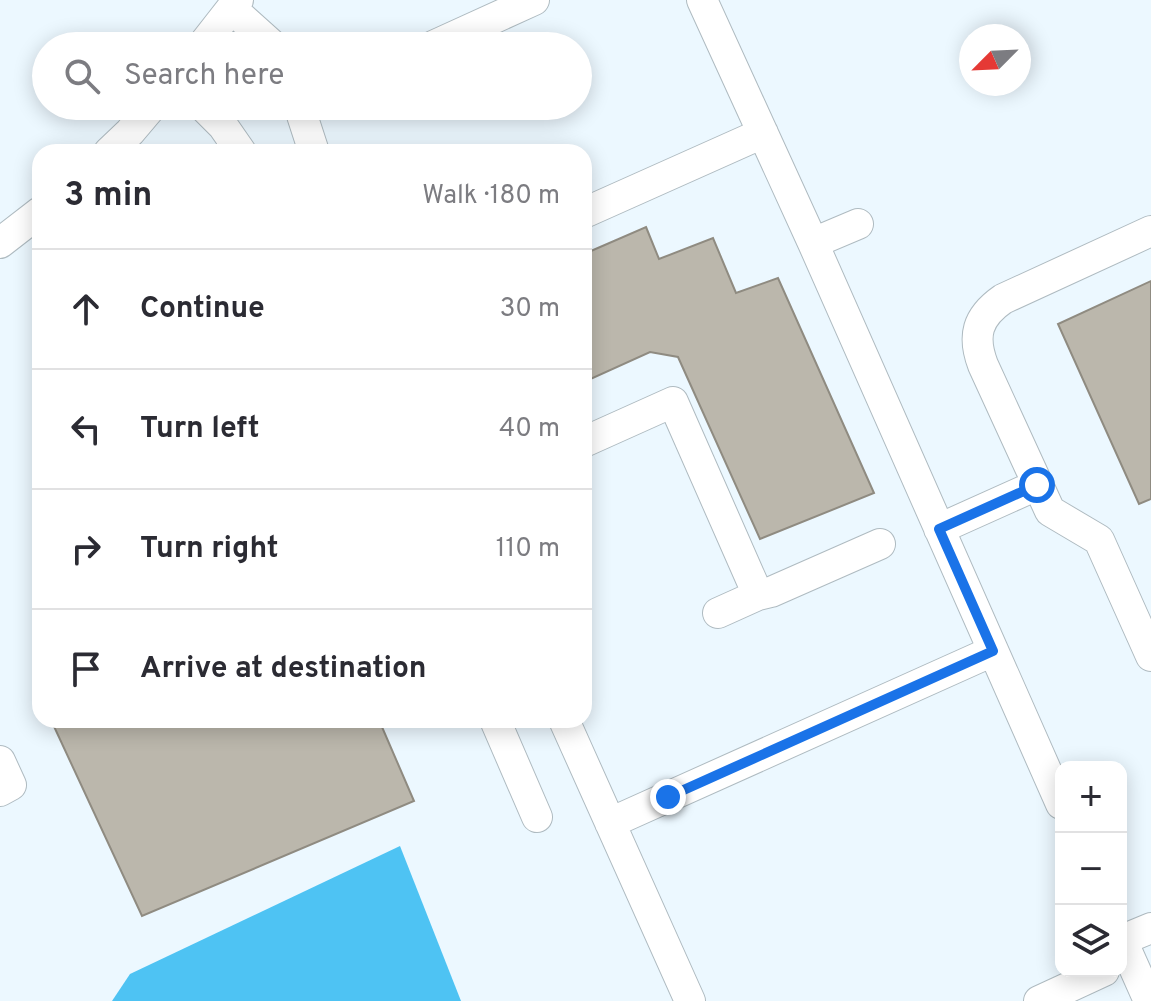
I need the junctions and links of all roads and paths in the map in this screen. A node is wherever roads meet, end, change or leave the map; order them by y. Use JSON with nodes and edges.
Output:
{"nodes":[{"id":1,"x":534,"y":0,"type":"edge"},
{"id":2,"x":702,"y":0,"type":"edge"},
{"id":3,"x":235,"y":4,"type":"edge"},
{"id":4,"x":213,"y":32,"type":"edge"},
{"id":5,"x":260,"y":32,"type":"edge"},
{"id":6,"x":464,"y":32,"type":"edge"},
{"id":7,"x":140,"y":120,"type":"edge"},
{"id":8,"x":217,"y":120,"type":"edge"},
{"id":9,"x":304,"y":120,"type":"edge"},
{"id":10,"x":763,"y":133,"type":"junction"},
{"id":11,"x":117,"y":144,"type":"edge"},
{"id":12,"x":235,"y":144,"type":"edge"},
{"id":13,"x":311,"y":144,"type":"edge"},
{"id":14,"x":592,"y":209,"type":"edge"},
{"id":15,"x":32,"y":218,"type":"edge"},
{"id":16,"x":858,"y":224,"type":"dead end"},
{"id":17,"x":1151,"y":231,"type":"edge"},
{"id":18,"x":0,"y":243,"type":"edge"},
{"id":19,"x":813,"y":243,"type":"junction"},
{"id":20,"x":592,"y":438,"type":"edge"},
{"id":21,"x":1037,"y":485,"type":"junction"},
{"id":22,"x":939,"y":529,"type":"junction"},
{"id":23,"x":880,"y":544,"type":"dead end"},
{"id":24,"x":758,"y":595,"type":"junction"},
{"id":25,"x":718,"y":613,"type":"dead end"},
{"id":26,"x":993,"y":651,"type":"junction"},
{"id":27,"x":1151,"y":656,"type":"edge"},
{"id":28,"x":498,"y":728,"type":"edge"},
{"id":29,"x":568,"y":728,"type":"edge"},
{"id":30,"x":0,"y":761,"type":"edge"},
{"id":31,"x":1055,"y":790,"type":"edge"},
{"id":32,"x":0,"y":791,"type":"edge"},
{"id":33,"x":537,"y":817,"type":"dead end"},
{"id":34,"x":610,"y":823,"type":"junction"},
{"id":35,"x":1151,"y":928,"type":"edge"},
{"id":36,"x":1127,"y":948,"type":"edge"},
{"id":37,"x":1127,"y":965,"type":"edge"},
{"id":38,"x":1080,"y":977,"type":"edge"},
{"id":39,"x":690,"y":1001,"type":"edge"},
{"id":40,"x":1039,"y":1001,"type":"edge"},
{"id":41,"x":1149,"y":1001,"type":"edge"}],
"edges":[{"from":1,"to":6,"type":"street"},
{"from":2,"to":10,"type":"street"},
{"from":3,"to":4,"type":"street"},
{"from":3,"to":5,"type":"street"},
{"from":7,"to":11,"type":"street"},
{"from":8,"to":12,"type":"street"},
{"from":9,"to":13,"type":"street"},
{"from":10,"to":14,"type":"street"},
{"from":10,"to":19,"type":"street"},
{"from":15,"to":18,"type":"street"},
{"from":16,"to":19,"type":"street"},
{"from":17,"to":21,"type":"street"},
{"from":19,"to":22,"type":"street"},
{"from":20,"to":24,"type":"street"},
{"from":21,"to":22,"type":"street"},
{"from":21,"to":27,"type":"street"},
{"from":22,"to":26,"type":"street"},
{"from":23,"to":24,"type":"street"},
{"from":24,"to":25,"type":"street"},
{"from":26,"to":31,"type":"street"},
{"from":26,"to":34,"type":"street"},
{"from":28,"to":33,"type":"street"},
{"from":29,"to":34,"type":"street"},
{"from":30,"to":32,"type":"street"},
{"from":34,"to":39,"type":"street"},
{"from":35,"to":36,"type":"street"},
{"from":37,"to":41,"type":"street"},
{"from":38,"to":40,"type":"street"}]}
